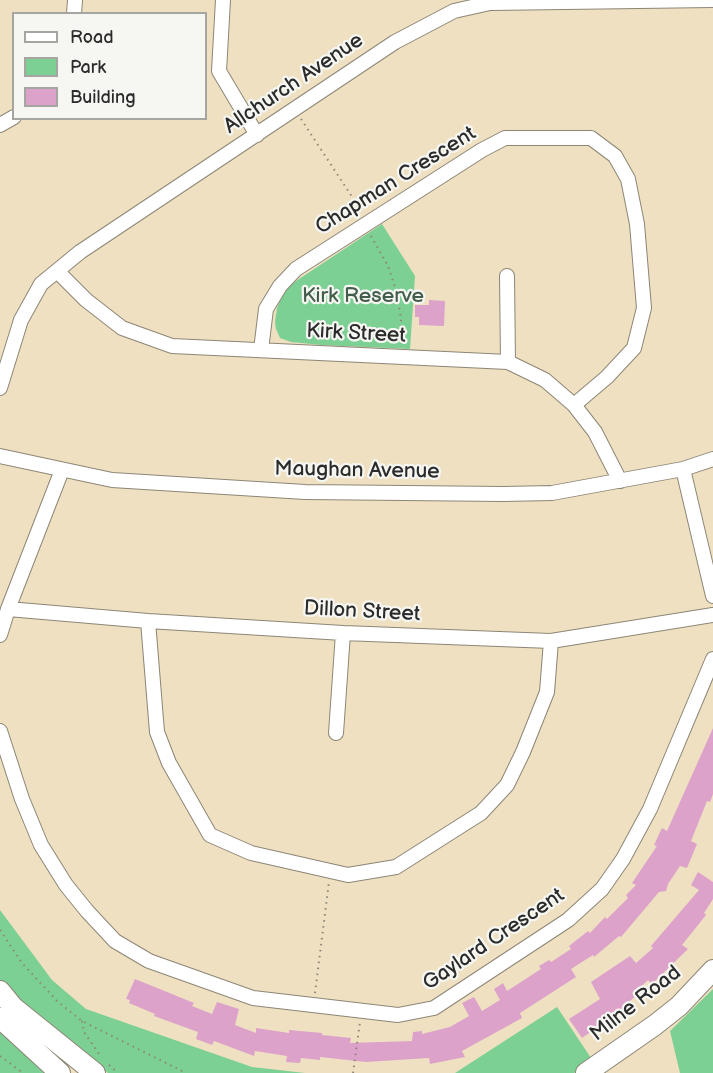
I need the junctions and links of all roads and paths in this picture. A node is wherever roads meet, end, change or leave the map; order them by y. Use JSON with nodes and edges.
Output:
{"nodes":[{"id":1,"x":223,"y":0,"type":"edge"},
{"id":2,"x":713,"y":0,"type":"edge"},
{"id":3,"x":576,"y":2,"type":"edge"},
{"id":4,"x":294,"y":109,"type":"junction"},
{"id":5,"x":256,"y":135,"type":"junction"},
{"id":6,"x":366,"y":224,"type":"junction"},
{"id":7,"x":58,"y":272,"type":"junction"},
{"id":8,"x":507,"y":276,"type":"dead end"},
{"id":9,"x":261,"y":350,"type":"junction"},
{"id":10,"x":399,"y":357,"type":"junction"},
{"id":11,"x":508,"y":362,"type":"junction"},
{"id":12,"x":0,"y":388,"type":"edge"},
{"id":13,"x":574,"y":405,"type":"junction"},
{"id":14,"x":0,"y":456,"type":"edge"},
{"id":15,"x":713,"y":459,"type":"edge"},
{"id":16,"x":683,"y":469,"type":"junction"},
{"id":17,"x":62,"y":470,"type":"junction"},
{"id":18,"x":620,"y":481,"type":"junction"},
{"id":19,"x":713,"y":596,"type":"edge"},
{"id":20,"x":8,"y":609,"type":"junction"},
{"id":21,"x":713,"y":615,"type":"edge"},
{"id":22,"x":148,"y":621,"type":"junction"},
{"id":23,"x":343,"y":633,"type":"junction"},
{"id":24,"x":0,"y":635,"type":"edge"},
{"id":25,"x":551,"y":641,"type":"junction"},
{"id":26,"x":713,"y":659,"type":"edge"},
{"id":27,"x":0,"y":731,"type":"edge"},
{"id":28,"x":336,"y":733,"type":"dead end"},
{"id":29,"x":331,"y":871,"type":"junction"},
{"id":30,"x":0,"y":930,"type":"edge"},
{"id":31,"x":713,"y":970,"type":"edge"},
{"id":32,"x":0,"y":992,"type":"edge"},
{"id":33,"x":313,"y":1005,"type":"junction"},
{"id":34,"x":362,"y":1011,"type":"junction"},
{"id":35,"x":0,"y":1018,"type":"edge"},
{"id":36,"x":82,"y":1021,"type":"junction"},
{"id":37,"x":0,"y":1056,"type":"edge"},
{"id":38,"x":23,"y":1073,"type":"edge"},
{"id":39,"x":60,"y":1073,"type":"edge"},
{"id":40,"x":95,"y":1073,"type":"edge"},
{"id":41,"x":118,"y":1073,"type":"edge"},
{"id":42,"x":186,"y":1073,"type":"edge"},
{"id":43,"x":353,"y":1073,"type":"edge"},
{"id":44,"x":586,"y":1073,"type":"edge"}],
"edges":[{"from":1,"to":5,"type":"street"},
{"from":2,"to":3,"type":"street","name":"Allchurch Avenue"},
{"from":3,"to":4,"type":"street","name":"Allchurch Avenue"},
{"from":4,"to":5,"type":"street","name":"Allchurch Avenue"},
{"from":4,"to":6,"type":"path"},
{"from":5,"to":7,"type":"street","name":"Allchurch Avenue"},
{"from":6,"to":9,"type":"street","name":"Chapman Crescent"},
{"from":6,"to":10,"type":"path"},
{"from":6,"to":13,"type":"street","name":"Chapman Crescent"},
{"from":7,"to":9,"type":"street","name":"Kirk Street"},
{"from":7,"to":12,"type":"street","name":"Allchurch Avenue"},
{"from":8,"to":11,"type":"street"},
{"from":9,"to":10,"type":"street","name":"Kirk Street"},
{"from":10,"to":11,"type":"street","name":"Kirk Street"},
{"from":11,"to":13,"type":"street","name":"Kirk Street"},
{"from":13,"to":18,"type":"street","name":"Kirk Street"},
{"from":14,"to":17,"type":"street","name":"Maughan Avenue"},
{"from":15,"to":16,"type":"street","name":"Maughan Avenue"},
{"from":16,"to":18,"type":"street","name":"Maughan Avenue"},
{"from":16,"to":19,"type":"street"},
{"from":17,"to":18,"type":"street","name":"Maughan Avenue"},
{"from":17,"to":20,"type":"street"},
{"from":20,"to":22,"type":"street","name":"Dillon Street"},
{"from":20,"to":24,"type":"street"},
{"from":21,"to":25,"type":"street","name":"Dillon Street"},
{"from":22,"to":23,"type":"street","name":"Dillon Street"},
{"from":22,"to":29,"type":"street"},
{"from":23,"to":25,"type":"street","name":"Dillon Street"},
{"from":23,"to":28,"type":"street"},
{"from":25,"to":29,"type":"street"},
{"from":26,"to":34,"type":"street","name":"Gaylard Crescent"},
{"from":27,"to":33,"type":"street","name":"Gaylard Crescent"},
{"from":29,"to":33,"type":"path"},
{"from":30,"to":36,"type":"path"},
{"from":31,"to":44,"type":"main road","name":"Milne Road"},
{"from":32,"to":40,"type":"main road"},
{"from":33,"to":34,"type":"street","name":"Gaylard Crescent"},
{"from":34,"to":43,"type":"path"},
{"from":35,"to":39,"type":"main road"},
{"from":36,"to":41,"type":"path"},
{"from":36,"to":42,"type":"path"},
{"from":37,"to":38,"type":"path"}]}
